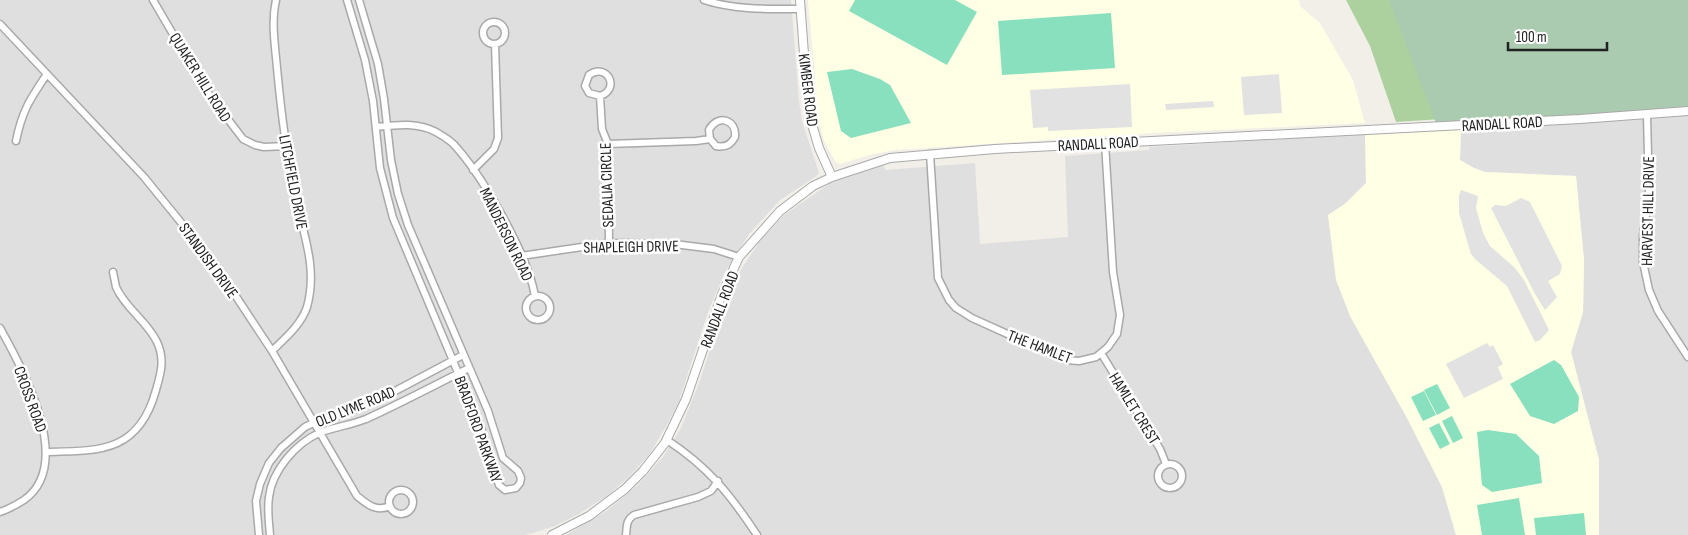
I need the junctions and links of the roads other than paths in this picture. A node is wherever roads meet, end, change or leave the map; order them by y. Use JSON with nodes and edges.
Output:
{"nodes":[{"id":1,"x":153,"y":0,"type":"edge"},
{"id":2,"x":276,"y":0,"type":"edge"},
{"id":3,"x":347,"y":0,"type":"edge"},
{"id":4,"x":359,"y":0,"type":"edge"},
{"id":5,"x":704,"y":0,"type":"edge"},
{"id":6,"x":800,"y":0,"type":"edge"},
{"id":7,"x":800,"y":9,"type":"junction"},
{"id":8,"x":0,"y":24,"type":"edge"},
{"id":9,"x":495,"y":44,"type":"dead end"},
{"id":10,"x":47,"y":74,"type":"junction"},
{"id":11,"x":600,"y":96,"type":"junction"},
{"id":12,"x":1688,"y":111,"type":"edge"},
{"id":13,"x":1647,"y":114,"type":"junction"},
{"id":14,"x":387,"y":126,"type":"junction"},
{"id":15,"x":376,"y":127,"type":"junction"},
{"id":16,"x":710,"y":139,"type":"junction"},
{"id":17,"x":16,"y":141,"type":"dead end"},
{"id":18,"x":1104,"y":143,"type":"junction"},
{"id":19,"x":608,"y":144,"type":"junction"},
{"id":20,"x":286,"y":146,"type":"junction"},
{"id":21,"x":930,"y":154,"type":"junction"},
{"id":22,"x":473,"y":170,"type":"junction"},
{"id":23,"x":832,"y":177,"type":"junction"},
{"id":24,"x":609,"y":244,"type":"junction"},
{"id":25,"x":522,"y":256,"type":"junction"},
{"id":26,"x":739,"y":257,"type":"junction"},
{"id":27,"x":113,"y":272,"type":"dead end"},
{"id":28,"x":535,"y":296,"type":"dead end"},
{"id":29,"x":0,"y":328,"type":"edge"},
{"id":30,"x":272,"y":351,"type":"junction"},
{"id":31,"x":1101,"y":353,"type":"junction"},
{"id":32,"x":464,"y":355,"type":"junction"},
{"id":33,"x":1688,"y":357,"type":"edge"},
{"id":34,"x":453,"y":360,"type":"junction"},
{"id":35,"x":469,"y":368,"type":"junction"},
{"id":36,"x":458,"y":373,"type":"junction"},
{"id":37,"x":314,"y":422,"type":"junction"},
{"id":38,"x":320,"y":433,"type":"junction"},
{"id":39,"x":667,"y":440,"type":"junction"},
{"id":40,"x":46,"y":452,"type":"junction"},
{"id":41,"x":1166,"y":464,"type":"junction"},
{"id":42,"x":718,"y":481,"type":"junction"},
{"id":43,"x":390,"y":506,"type":"dead end"},
{"id":44,"x":0,"y":512,"type":"edge"},
{"id":45,"x":259,"y":535,"type":"edge"},
{"id":46,"x":270,"y":535,"type":"edge"},
{"id":47,"x":552,"y":535,"type":"edge"},
{"id":48,"x":626,"y":535,"type":"edge"},
{"id":49,"x":757,"y":535,"type":"edge"}],
"edges":[{"from":1,"to":20,"type":"street","name":"QUAKER HILL ROAD"},
{"from":2,"to":20,"type":"street","name":"LITCHFIELD DRIVE"},
{"from":3,"to":15,"type":"street","name":"BRADFORD PARKWAY"},
{"from":4,"to":14,"type":"street","name":"BRADFORD PARKWAY"},
{"from":5,"to":7,"type":"street"},
{"from":6,"to":7,"type":"street","name":"KIMBER ROAD"},
{"from":7,"to":23,"type":"street","name":"KIMBER ROAD"},
{"from":8,"to":10,"type":"street","name":"STANDISH DRIVE"},
{"from":9,"to":22,"type":"street"},
{"from":10,"to":17,"type":"street"},
{"from":10,"to":30,"type":"street","name":"STANDISH DRIVE"},
{"from":11,"to":11,"type":"street","name":"SEDALIA CIRCLE"},
{"from":11,"to":19,"type":"street","name":"SEDALIA CIRCLE"},
{"from":12,"to":13,"type":"street","name":"RANDALL ROAD"},
{"from":13,"to":18,"type":"street","name":"RANDALL ROAD"},
{"from":13,"to":33,"type":"street","name":"HARVEST HILL DRIVE"},
{"from":14,"to":15,"type":"street","name":"MANDERSON ROAD"},
{"from":14,"to":22,"type":"street","name":"MANDERSON ROAD"},
{"from":14,"to":32,"type":"street","name":"BRADFORD PARKWAY"},
{"from":15,"to":34,"type":"street","name":"BRADFORD PARKWAY"},
{"from":16,"to":16,"type":"street"},
{"from":16,"to":19,"type":"street"},
{"from":18,"to":21,"type":"street","name":"RANDALL ROAD"},
{"from":18,"to":31,"type":"street"},
{"from":19,"to":24,"type":"street","name":"SEDALIA CIRCLE"},
{"from":20,"to":30,"type":"street","name":"LITCHFIELD DRIVE"},
{"from":21,"to":23,"type":"street","name":"RANDALL ROAD"},
{"from":21,"to":31,"type":"street","name":"THE HAMLET"},
{"from":22,"to":25,"type":"street","name":"MANDERSON ROAD"},
{"from":23,"to":26,"type":"street","name":"RANDALL ROAD"},
{"from":24,"to":25,"type":"street","name":"SHAPLEIGH DRIVE"},
{"from":24,"to":26,"type":"street","name":"SHAPLEIGH DRIVE"},
{"from":25,"to":28,"type":"street","name":"MANDERSON ROAD"},
{"from":26,"to":39,"type":"street","name":"RANDALL ROAD"},
{"from":27,"to":40,"type":"street"},
{"from":29,"to":40,"type":"street","name":"CROSS ROAD"},
{"from":30,"to":37,"type":"street","name":"STANDISH DRIVE"},
{"from":31,"to":41,"type":"street","name":"HAMLET CREST"},
{"from":32,"to":34,"type":"street","name":"OLD LYME ROAD"},
{"from":32,"to":35,"type":"street","name":"BRADFORD PARKWAY"},
{"from":34,"to":36,"type":"street","name":"BRADFORD PARKWAY"},
{"from":34,"to":37,"type":"street","name":"OLD LYME ROAD"},
{"from":35,"to":36,"type":"street","name":"OLD LYME ROAD"},
{"from":35,"to":36,"type":"street","name":"BRADFORD PARKWAY"},
{"from":36,"to":38,"type":"street","name":"OLD LYME ROAD"},
{"from":37,"to":38,"type":"street","name":"STANDISH DRIVE"},
{"from":37,"to":45,"type":"street","name":"OLD LYME ROAD"},
{"from":38,"to":43,"type":"street","name":"STANDISH DRIVE"},
{"from":38,"to":46,"type":"street","name":"OLD LYME ROAD"},
{"from":39,"to":42,"type":"street"},
{"from":39,"to":47,"type":"street","name":"RANDALL ROAD"},
{"from":40,"to":44,"type":"street","name":"CROSS ROAD"},
{"from":41,"to":41,"type":"street","name":"HAMLET CREST"},
{"from":42,"to":48,"type":"street"},
{"from":42,"to":49,"type":"street"}]}
